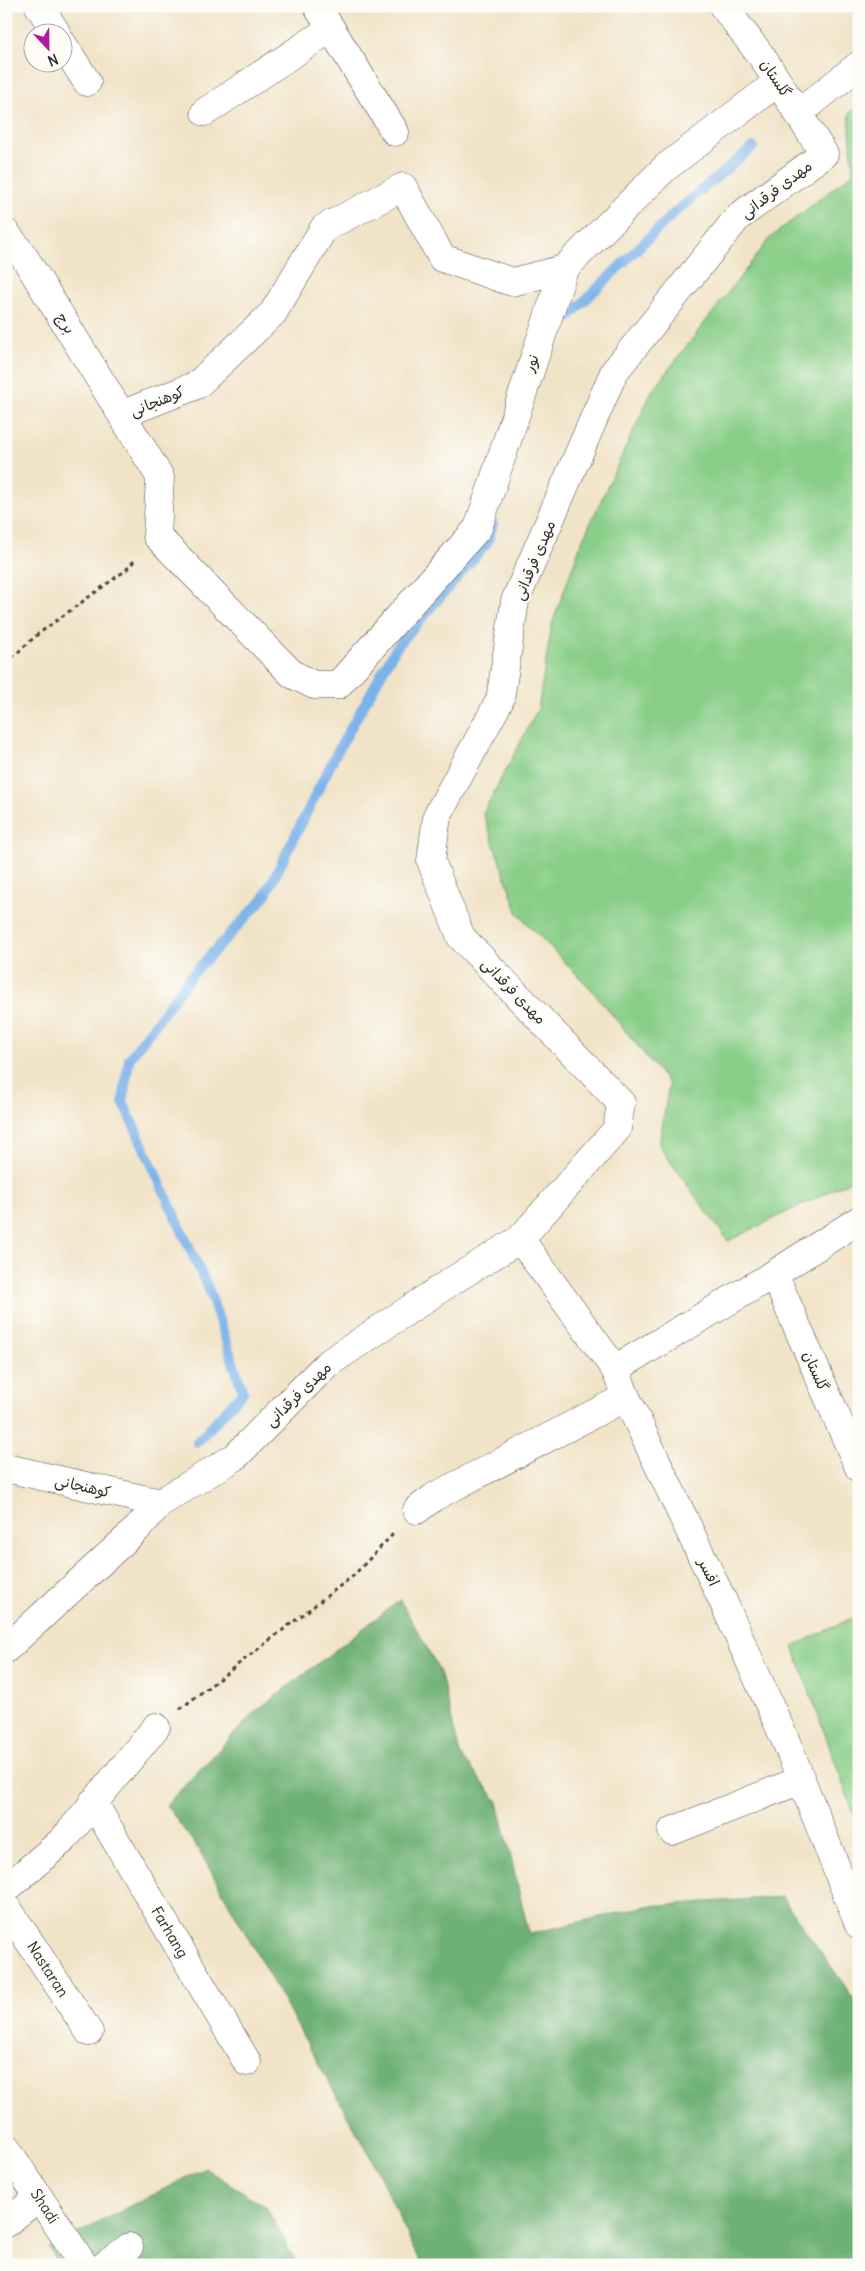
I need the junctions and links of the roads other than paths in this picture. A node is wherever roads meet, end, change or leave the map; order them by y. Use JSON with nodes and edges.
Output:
{"nodes":[{"id":1,"x":39,"y":6,"type":"edge"},
{"id":2,"x":723,"y":6,"type":"edge"},
{"id":3,"x":324,"y":17,"type":"edge"},
{"id":4,"x":49,"y":22,"type":"edge"},
{"id":5,"x":72,"y":59,"type":"edge"},
{"id":6,"x":859,"y":66,"type":"edge"},
{"id":7,"x":87,"y":82,"type":"dead end"},
{"id":8,"x":778,"y":82,"type":"junction"},
{"id":9,"x":205,"y":112,"type":"dead end"},
{"id":10,"x":799,"y":113,"type":"junction"},
{"id":11,"x":396,"y":132,"type":"dead end"},
{"id":12,"x":824,"y":154,"type":"joint"},
{"id":13,"x":6,"y":233,"type":"edge"},
{"id":14,"x":564,"y":269,"type":"junction"},
{"id":15,"x":124,"y":414,"type":"junction"},
{"id":16,"x":157,"y":536,"type":"joint"},
{"id":17,"x":859,"y":1220,"type":"edge"},
{"id":18,"x":520,"y":1239,"type":"junction"},
{"id":19,"x":774,"y":1274,"type":"junction"},
{"id":20,"x":615,"y":1369,"type":"junction"},
{"id":21,"x":626,"y":1397,"type":"junction"},
{"id":22,"x":6,"y":1468,"type":"edge"},
{"id":23,"x":859,"y":1468,"type":"edge"},
{"id":24,"x":160,"y":1503,"type":"junction"},
{"id":25,"x":417,"y":1510,"type":"road end"},
{"id":26,"x":6,"y":1649,"type":"edge"},
{"id":27,"x":156,"y":1727,"type":"road end"},
{"id":28,"x":801,"y":1780,"type":"junction"},
{"id":29,"x":93,"y":1802,"type":"junction"},
{"id":30,"x":672,"y":1832,"type":"dead end"},
{"id":31,"x":6,"y":1889,"type":"edge"},
{"id":32,"x":6,"y":1906,"type":"edge"},
{"id":33,"x":859,"y":1925,"type":"edge"},
{"id":34,"x":89,"y":2032,"type":"dead end"},
{"id":35,"x":247,"y":2062,"type":"dead end"},
{"id":36,"x":6,"y":2148,"type":"edge"},
{"id":37,"x":40,"y":2197,"type":"junction"},
{"id":38,"x":6,"y":2223,"type":"edge"},
{"id":39,"x":128,"y":2246,"type":"dead end"},
{"id":40,"x":84,"y":2265,"type":"edge"},
{"id":41,"x":105,"y":2265,"type":"edge"}],
"edges":[{"from":1,"to":4,"type":"street"},
{"from":2,"to":8,"type":"street","name":"گلستان"},
{"from":3,"to":9,"type":"street"},
{"from":3,"to":11,"type":"street"},
{"from":5,"to":7,"type":"street"},
{"from":6,"to":10,"type":"street"},
{"from":8,"to":10,"type":"street","name":"گلستان"},
{"from":8,"to":14,"type":"street","name":"نور"},
{"from":10,"to":12,"type":"street","name":"گلستان"},
{"from":12,"to":18,"type":"street","name":"مهدی فرقدانی"},
{"from":13,"to":15,"type":"street","name":"برج"},
{"from":14,"to":15,"type":"street","name":"کوهنجانی"},
{"from":14,"to":16,"type":"street","name":"نور"},
{"from":15,"to":16,"type":"street","name":"کوهنجانی"},
{"from":17,"to":19,"type":"street"},
{"from":18,"to":20,"type":"street","name":"افسر"},
{"from":18,"to":24,"type":"street","name":"مهدی فرقدانی"},
{"from":19,"to":20,"type":"street"},
{"from":19,"to":23,"type":"street","name":"گلستان"},
{"from":20,"to":21,"type":"street","name":"افسر"},
{"from":21,"to":25,"type":"street"},
{"from":21,"to":28,"type":"street","name":"افسر"},
{"from":22,"to":24,"type":"street","name":"کوهنجانی"},
{"from":24,"to":26,"type":"street","name":"مهدی فرقدانی"},
{"from":27,"to":29,"type":"street"},
{"from":28,"to":30,"type":"street"},
{"from":28,"to":33,"type":"street","name":"افسر"},
{"from":29,"to":31,"type":"street"},
{"from":29,"to":35,"type":"street","name":"Farhang"},
{"from":32,"to":34,"type":"street","name":"Nastaran"},
{"from":36,"to":37,"type":"street","name":"Shadi"},
{"from":37,"to":38,"type":"street"},
{"from":37,"to":40,"type":"street","name":"Shadi"},
{"from":39,"to":41,"type":"street"}]}
